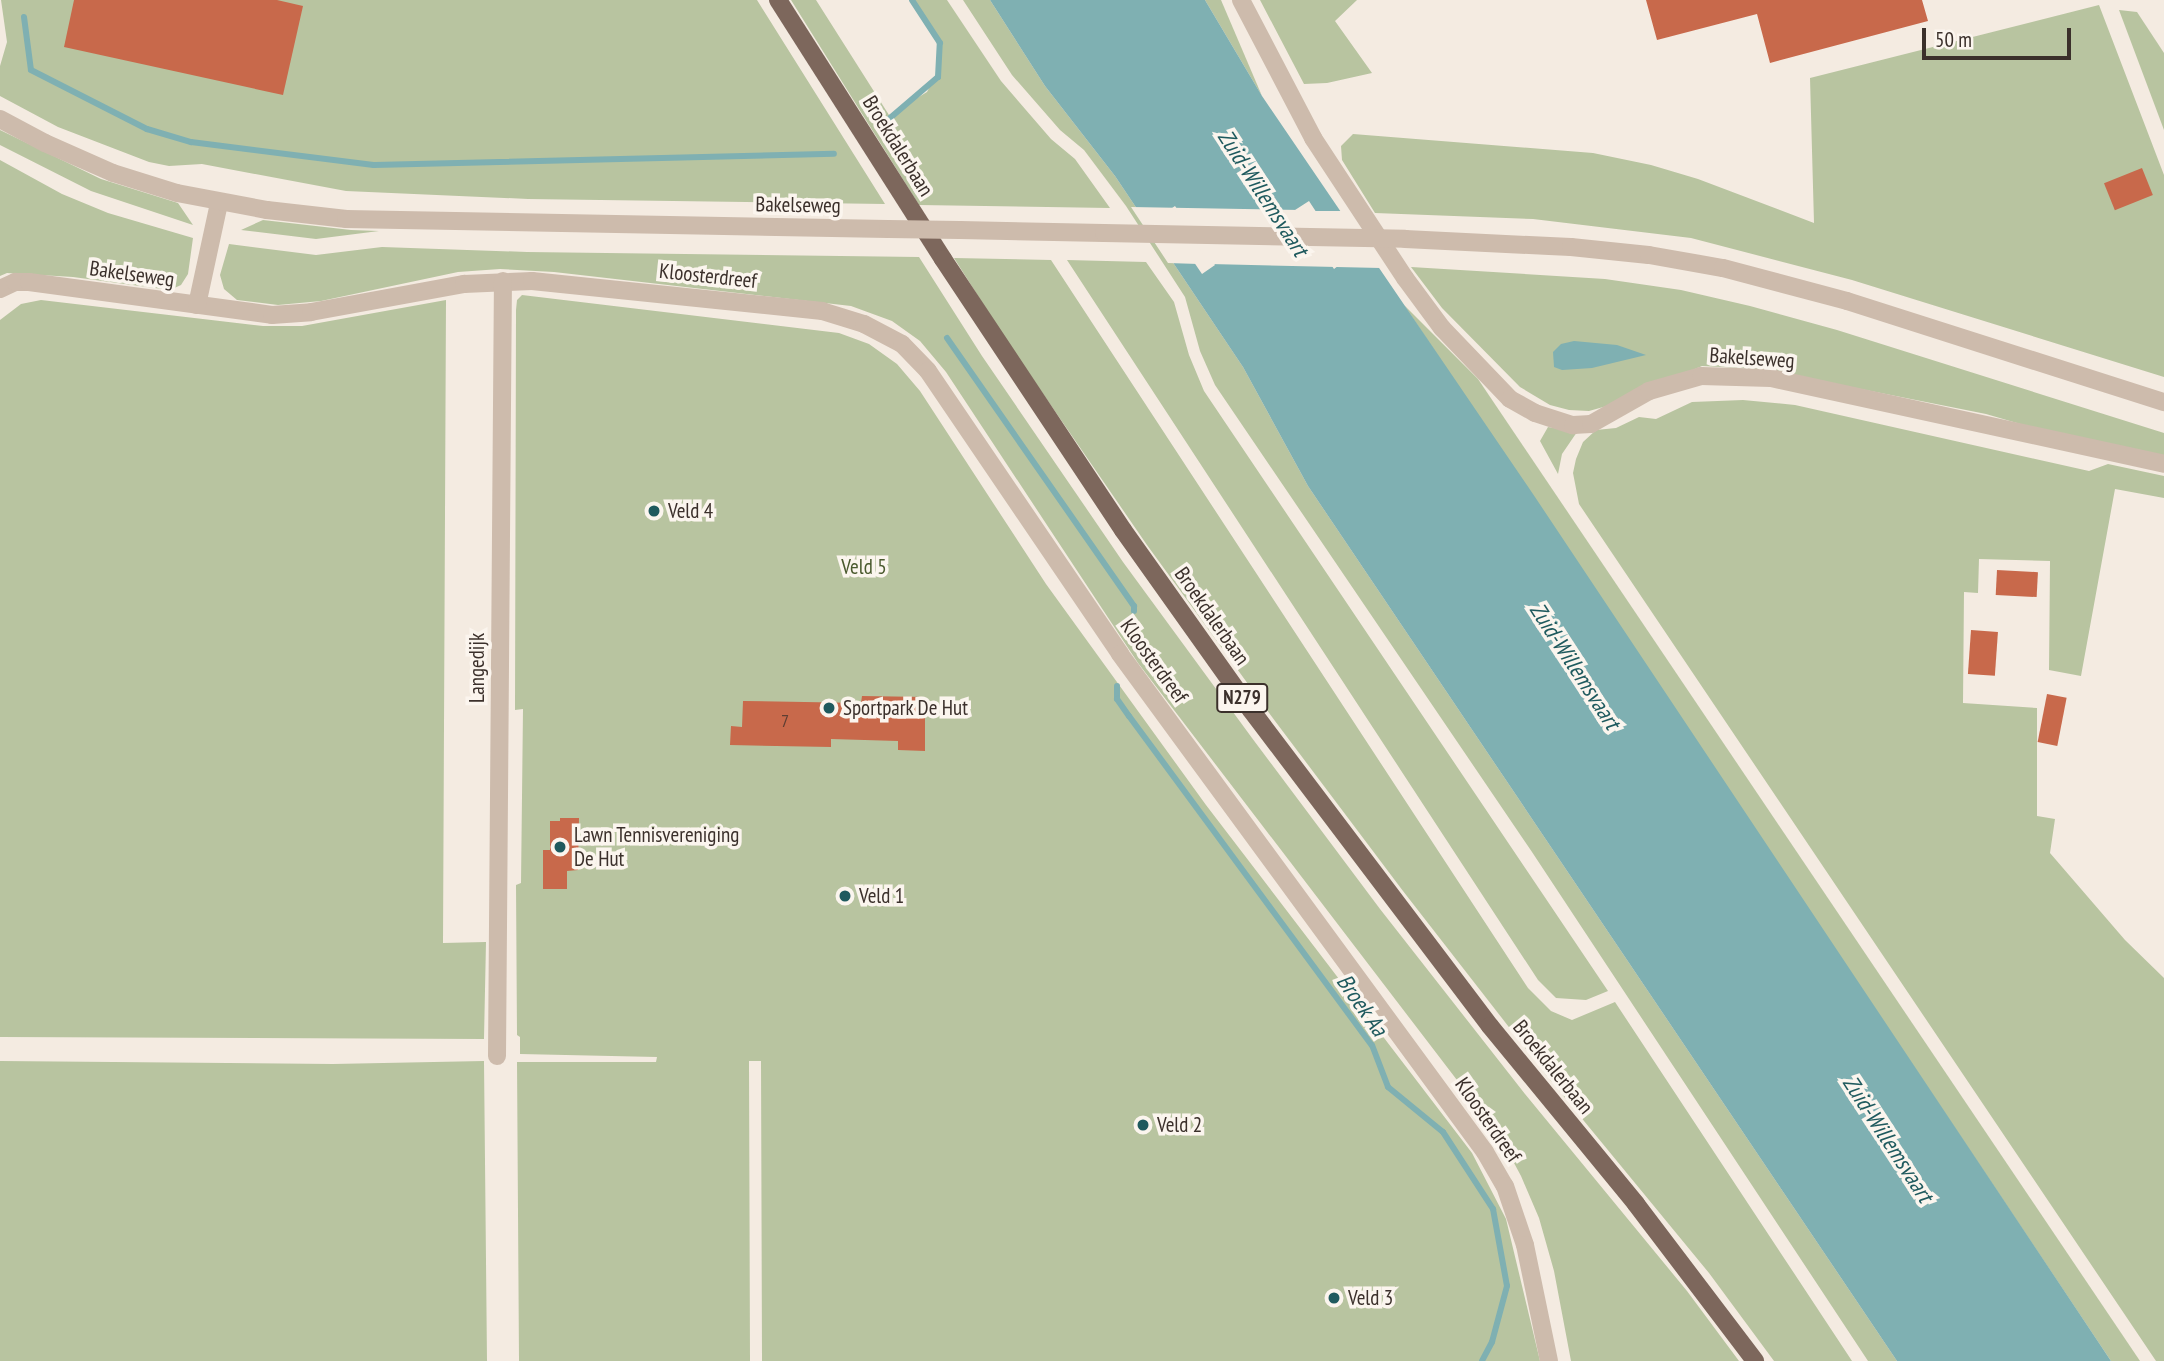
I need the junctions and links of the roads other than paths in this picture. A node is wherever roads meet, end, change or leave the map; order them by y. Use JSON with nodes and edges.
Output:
{"nodes":[{"id":1,"x":778,"y":0,"type":"edge"},
{"id":2,"x":1241,"y":0,"type":"edge"},
{"id":3,"x":0,"y":119,"type":"edge"},
{"id":4,"x":219,"y":203,"type":"junction"},
{"id":5,"x":503,"y":281,"type":"junction"},
{"id":6,"x":0,"y":289,"type":"edge"},
{"id":7,"x":197,"y":305,"type":"junction"},
{"id":8,"x":2164,"y":402,"type":"edge"},
{"id":9,"x":2164,"y":464,"type":"edge"},
{"id":10,"x":497,"y":1056,"type":"dead end"},
{"id":11,"x":1549,"y":1361,"type":"edge"},
{"id":12,"x":1755,"y":1361,"type":"edge"}],
"edges":[{"from":1,"to":12,"type":"main road","name":"Broekdalerbaan","number":"N279"},
{"from":2,"to":9,"type":"street","name":"Bakelseweg"},
{"from":3,"to":4,"type":"street","name":"Bakelseweg"},
{"from":4,"to":7,"type":"street","name":"Bakelseweg"},
{"from":4,"to":8,"type":"street","name":"Bakelseweg","bridge":true},
{"from":5,"to":7,"type":"street","name":"Kloosterdreef"},
{"from":5,"to":10,"type":"street","name":"Langedijk"},
{"from":5,"to":11,"type":"street","name":"Kloosterdreef"},
{"from":6,"to":7,"type":"street","name":"Bakelseweg"}]}
